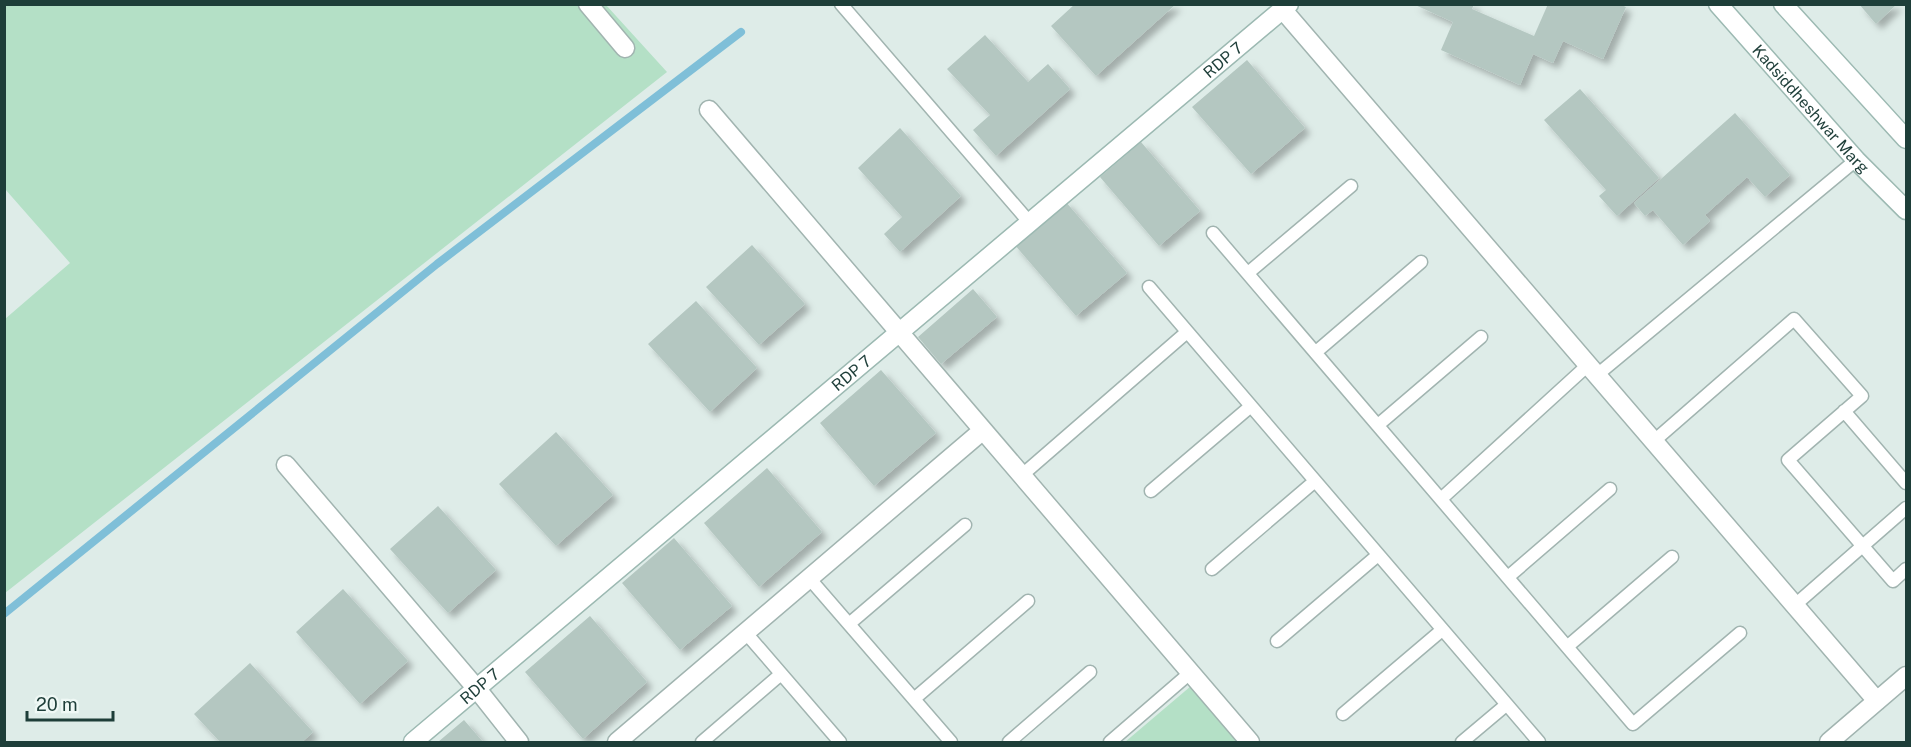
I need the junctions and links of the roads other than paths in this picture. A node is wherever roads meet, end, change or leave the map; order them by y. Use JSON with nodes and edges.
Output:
{"nodes":[{"id":1,"x":588,"y":4,"type":"edge"},
{"id":2,"x":841,"y":4,"type":"edge"},
{"id":3,"x":1718,"y":4,"type":"edge"},
{"id":4,"x":1784,"y":4,"type":"edge"},
{"id":5,"x":1286,"y":7,"type":"edge"},
{"id":6,"x":626,"y":48,"type":"dead end"},
{"id":7,"x":709,"y":110,"type":"dead end"},
{"id":8,"x":1906,"y":139,"type":"edge"},
{"id":9,"x":1856,"y":160,"type":"junction"},
{"id":10,"x":1351,"y":186,"type":"dead end"},
{"id":11,"x":1906,"y":210,"type":"edge"},
{"id":12,"x":1030,"y":223,"type":"junction"},
{"id":13,"x":1213,"y":233,"type":"dead end"},
{"id":14,"x":1421,"y":262,"type":"dead end"},
{"id":15,"x":1248,"y":273,"type":"junction"},
{"id":16,"x":1149,"y":287,"type":"dead end"},
{"id":17,"x":1187,"y":332,"type":"junction"},
{"id":18,"x":900,"y":333,"type":"junction"},
{"id":19,"x":1481,"y":337,"type":"dead end"},
{"id":20,"x":1316,"y":352,"type":"junction"},
{"id":21,"x":1592,"y":370,"type":"junction"},
{"id":22,"x":1251,"y":406,"type":"junction"},
{"id":23,"x":1844,"y":411,"type":"junction"},
{"id":24,"x":1378,"y":425,"type":"junction"},
{"id":25,"x":982,"y":431,"type":"junction"},
{"id":26,"x":1654,"y":441,"type":"junction"},
{"id":27,"x":286,"y":465,"type":"dead end"},
{"id":28,"x":1021,"y":476,"type":"junction"},
{"id":29,"x":1315,"y":481,"type":"junction"},
{"id":30,"x":1906,"y":483,"type":"edge"},
{"id":31,"x":1610,"y":489,"type":"dead end"},
{"id":32,"x":1151,"y":491,"type":"dead end"},
{"id":33,"x":1441,"y":499,"type":"junction"},
{"id":34,"x":1906,"y":508,"type":"edge"},
{"id":35,"x":965,"y":525,"type":"dead end"},
{"id":36,"x":1863,"y":546,"type":"junction"},
{"id":37,"x":1378,"y":555,"type":"junction"},
{"id":38,"x":1672,"y":557,"type":"dead end"},
{"id":39,"x":1212,"y":569,"type":"dead end"},
{"id":40,"x":1906,"y":569,"type":"edge"},
{"id":41,"x":1508,"y":577,"type":"junction"},
{"id":42,"x":809,"y":578,"type":"junction"},
{"id":43,"x":1028,"y":601,"type":"dead end"},
{"id":44,"x":1795,"y":605,"type":"junction"},
{"id":45,"x":849,"y":624,"type":"junction"},
{"id":46,"x":1442,"y":630,"type":"junction"},
{"id":47,"x":746,"y":633,"type":"junction"},
{"id":48,"x":1740,"y":633,"type":"dead end"},
{"id":49,"x":1277,"y":641,"type":"dead end"},
{"id":50,"x":1568,"y":646,"type":"junction"},
{"id":51,"x":1090,"y":672,"type":"dead end"},
{"id":52,"x":1191,"y":673,"type":"junction"},
{"id":53,"x":781,"y":674,"type":"junction"},
{"id":54,"x":1906,"y":675,"type":"edge"},
{"id":55,"x":477,"y":689,"type":"junction"},
{"id":56,"x":914,"y":699,"type":"junction"},
{"id":57,"x":1877,"y":700,"type":"junction"},
{"id":58,"x":1506,"y":705,"type":"junction"},
{"id":59,"x":1343,"y":714,"type":"dead end"},
{"id":60,"x":413,"y":742,"type":"edge"},
{"id":61,"x":519,"y":742,"type":"edge"},
{"id":62,"x":617,"y":742,"type":"edge"},
{"id":63,"x":702,"y":742,"type":"edge"},
{"id":64,"x":840,"y":742,"type":"edge"},
{"id":65,"x":951,"y":742,"type":"edge"},
{"id":66,"x":1009,"y":742,"type":"edge"},
{"id":67,"x":1110,"y":742,"type":"edge"},
{"id":68,"x":1250,"y":742,"type":"edge"},
{"id":69,"x":1462,"y":742,"type":"edge"},
{"id":70,"x":1539,"y":742,"type":"edge"},
{"id":71,"x":1829,"y":742,"type":"edge"}],
"edges":[{"from":1,"to":6,"type":"street"},
{"from":2,"to":12,"type":"lane"},
{"from":3,"to":9,"type":"street","name":"Kadsiddheshwar Marg"},
{"from":4,"to":8,"type":"street"},
{"from":5,"to":12,"type":"street","name":"RDP 7"},
{"from":5,"to":21,"type":"street"},
{"from":7,"to":18,"type":"street"},
{"from":9,"to":11,"type":"street","name":"Kadsiddheshwar Marg"},
{"from":9,"to":21,"type":"lane"},
{"from":10,"to":15,"type":"lane"},
{"from":12,"to":18,"type":"street","name":"RDP 7"},
{"from":13,"to":15,"type":"lane"},
{"from":14,"to":20,"type":"lane"},
{"from":15,"to":20,"type":"lane"},
{"from":16,"to":17,"type":"lane"},
{"from":17,"to":22,"type":"lane"},
{"from":17,"to":28,"type":"lane"},
{"from":18,"to":25,"type":"street"},
{"from":18,"to":55,"type":"street","name":"RDP 7"},
{"from":19,"to":24,"type":"lane"},
{"from":20,"to":24,"type":"lane"},
{"from":21,"to":26,"type":"street"},
{"from":21,"to":33,"type":"lane"},
{"from":22,"to":29,"type":"lane"},
{"from":22,"to":32,"type":"lane"},
{"from":23,"to":26,"type":"lane"},
{"from":23,"to":30,"type":"lane"},
{"from":23,"to":36,"type":"lane"},
{"from":24,"to":33,"type":"lane"},
{"from":25,"to":28,"type":"street"},
{"from":25,"to":42,"type":"street"},
{"from":26,"to":44,"type":"street"},
{"from":27,"to":55,"type":"street"},
{"from":28,"to":52,"type":"street"},
{"from":29,"to":37,"type":"lane"},
{"from":29,"to":39,"type":"lane"},
{"from":31,"to":41,"type":"lane"},
{"from":33,"to":41,"type":"lane"},
{"from":34,"to":36,"type":"lane"},
{"from":35,"to":45,"type":"lane"},
{"from":36,"to":40,"type":"lane"},
{"from":36,"to":44,"type":"lane"},
{"from":37,"to":46,"type":"lane"},
{"from":37,"to":49,"type":"lane"},
{"from":38,"to":50,"type":"lane"},
{"from":41,"to":50,"type":"lane"},
{"from":42,"to":45,"type":"lane"},
{"from":42,"to":47,"type":"street"},
{"from":43,"to":56,"type":"lane"},
{"from":44,"to":57,"type":"street"},
{"from":45,"to":56,"type":"lane"},
{"from":46,"to":58,"type":"lane"},
{"from":46,"to":59,"type":"lane"},
{"from":47,"to":53,"type":"lane"},
{"from":47,"to":62,"type":"street"},
{"from":48,"to":50,"type":"lane"},
{"from":51,"to":66,"type":"lane"},
{"from":52,"to":67,"type":"lane"},
{"from":52,"to":68,"type":"street"},
{"from":53,"to":63,"type":"lane"},
{"from":53,"to":64,"type":"lane"},
{"from":54,"to":57,"type":"street"},
{"from":55,"to":60,"type":"street","name":"RDP 7"},
{"from":55,"to":61,"type":"street"},
{"from":56,"to":65,"type":"lane"},
{"from":57,"to":71,"type":"street"},
{"from":58,"to":69,"type":"lane"},
{"from":58,"to":70,"type":"lane"}]}
